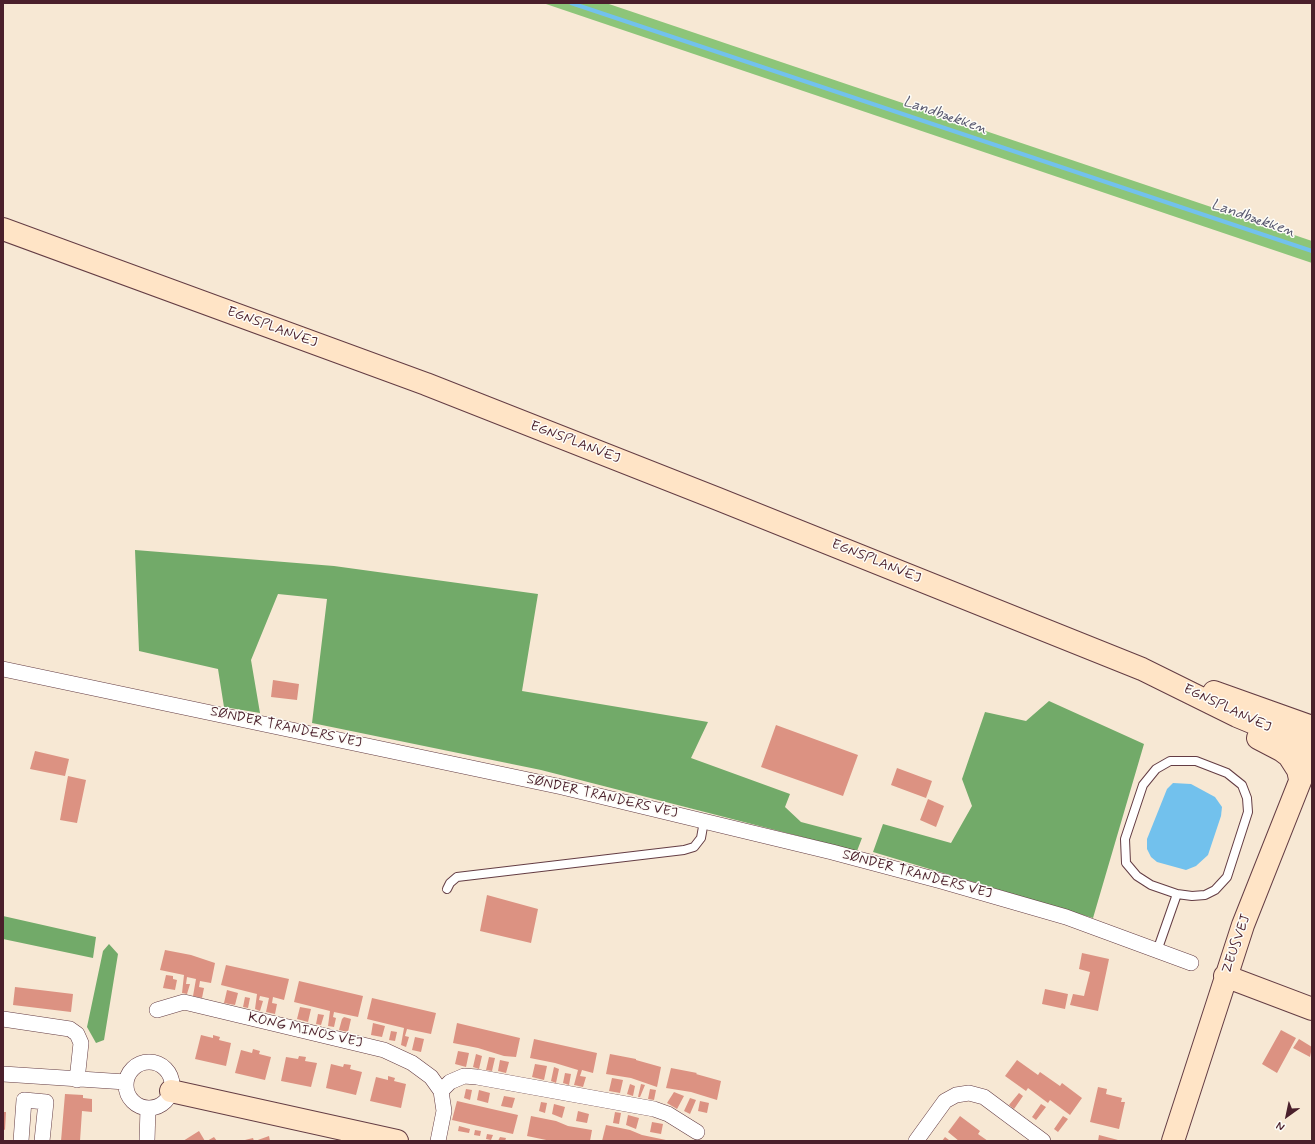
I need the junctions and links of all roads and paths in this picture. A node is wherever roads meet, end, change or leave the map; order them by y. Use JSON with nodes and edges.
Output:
{"nodes":[{"id":1,"x":3,"y":229,"type":"edge"},
{"id":2,"x":1045,"y":630,"type":"junction"},
{"id":3,"x":3,"y":669,"type":"edge"},
{"id":4,"x":1142,"y":670,"type":"junction"},
{"id":5,"x":1312,"y":727,"type":"edge"},
{"id":6,"x":1312,"y":747,"type":"edge"},
{"id":7,"x":1312,"y":751,"type":"edge"},
{"id":8,"x":1300,"y":779,"type":"junction"},
{"id":9,"x":704,"y":821,"type":"junction"},
{"id":10,"x":447,"y":889,"type":"dead end"},
{"id":11,"x":1176,"y":894,"type":"junction"},
{"id":12,"x":1157,"y":951,"type":"junction"},
{"id":13,"x":1191,"y":963,"type":"dead end"},
{"id":14,"x":1225,"y":976,"type":"junction"},
{"id":15,"x":1312,"y":1009,"type":"edge"},
{"id":16,"x":157,"y":1010,"type":"dead end"},
{"id":17,"x":3,"y":1019,"type":"edge"},
{"id":18,"x":3,"y":1074,"type":"edge"},
{"id":19,"x":36,"y":1076,"type":"junction"},
{"id":20,"x":77,"y":1080,"type":"junction"},
{"id":21,"x":126,"y":1082,"type":"junction"},
{"id":22,"x":171,"y":1091,"type":"junction"},
{"id":23,"x":440,"y":1091,"type":"junction"},
{"id":24,"x":34,"y":1101,"type":"junction"},
{"id":25,"x":148,"y":1108,"type":"junction"},
{"id":26,"x":697,"y":1132,"type":"dead end"},
{"id":27,"x":21,"y":1141,"type":"edge"},
{"id":28,"x":42,"y":1141,"type":"edge"},
{"id":29,"x":146,"y":1141,"type":"edge"},
{"id":30,"x":397,"y":1141,"type":"edge"},
{"id":31,"x":438,"y":1141,"type":"edge"},
{"id":32,"x":916,"y":1141,"type":"edge"},
{"id":33,"x":1043,"y":1141,"type":"edge"},
{"id":34,"x":1173,"y":1141,"type":"edge"}],
"edges":[{"from":1,"to":2,"type":"main road","name":"EGNSPLANVEJ"},
{"from":2,"to":4,"type":"main road","name":"EGNSPLANVEJ"},
{"from":2,"to":8,"type":"main road"},
{"from":3,"to":9,"type":"street","name":"SØNDER TRANDERS VEJ"},
{"from":4,"to":5,"type":"main road","name":"EGNSPLANVEJ"},
{"from":4,"to":6,"type":"main road","name":"EGNSPLANVEJ"},
{"from":7,"to":8,"type":"main road","name":"ZEUSVEJ"},
{"from":8,"to":14,"type":"main road","name":"ZEUSVEJ"},
{"from":9,"to":10,"type":"lane"},
{"from":9,"to":12,"type":"street","name":"SØNDER TRANDERS VEJ"},
{"from":11,"to":11,"type":"lane"},
{"from":11,"to":12,"type":"lane"},
{"from":12,"to":13,"type":"street","name":"SØNDER TRANDERS VEJ"},
{"from":14,"to":15,"type":"main road"},
{"from":14,"to":34,"type":"main road","name":"ZEUSVEJ"},
{"from":16,"to":23,"type":"street","name":"KONG MINOS VEJ"},
{"from":17,"to":20,"type":"street"},
{"from":18,"to":19,"type":"street"},
{"from":19,"to":20,"type":"street"},
{"from":19,"to":24,"type":"street"},
{"from":20,"to":21,"type":"street"},
{"from":21,"to":22,"type":"street"},
{"from":21,"to":25,"type":"street"},
{"from":22,"to":25,"type":"street"},
{"from":22,"to":30,"type":"main road"},
{"from":23,"to":26,"type":"street"},
{"from":23,"to":31,"type":"street","name":"KONG MINOS VEJ"},
{"from":24,"to":27,"type":"street"},
{"from":24,"to":28,"type":"street"},
{"from":25,"to":29,"type":"street"},
{"from":32,"to":33,"type":"street"}]}
